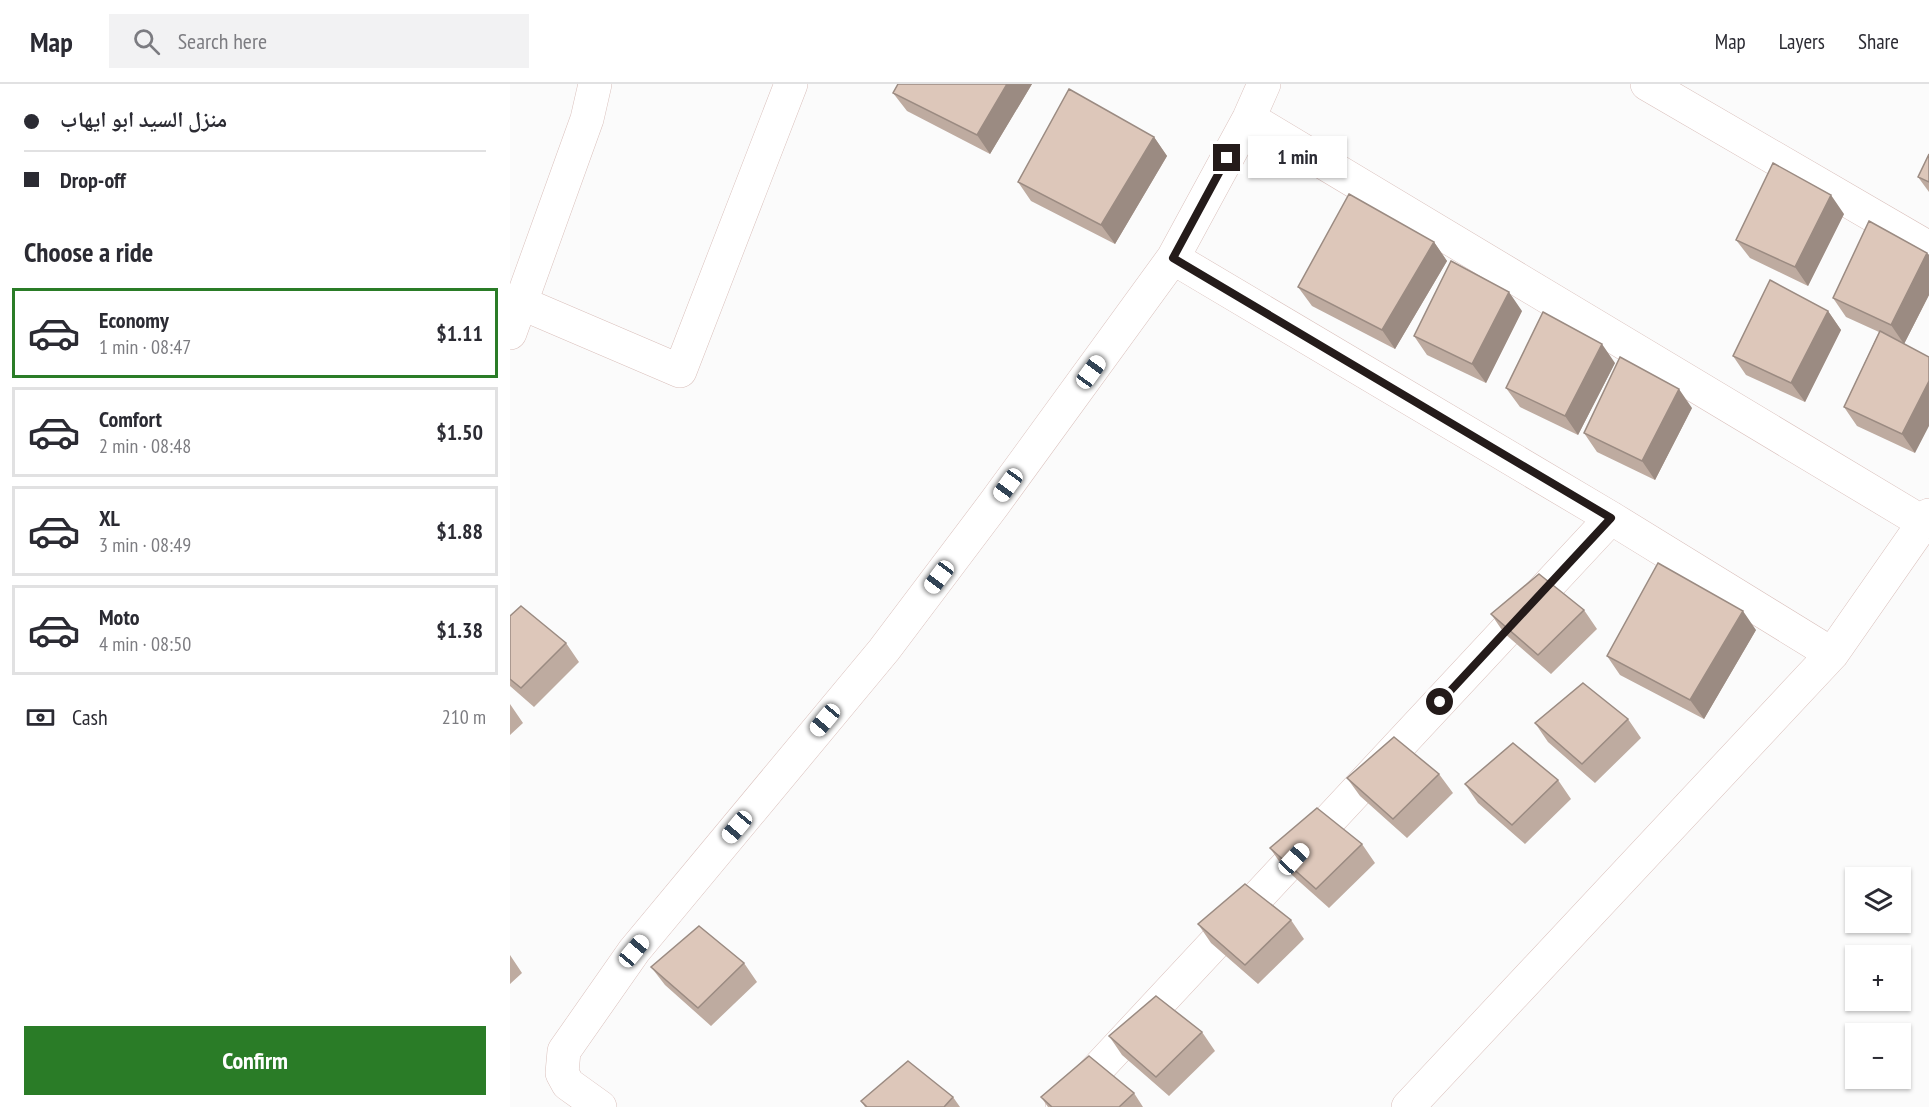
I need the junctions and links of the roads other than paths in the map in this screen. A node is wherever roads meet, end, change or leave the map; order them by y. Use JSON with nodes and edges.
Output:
{"nodes":[{"id":1,"x":595,"y":84,"type":"edge"},
{"id":2,"x":790,"y":84,"type":"edge"},
{"id":3,"x":1264,"y":84,"type":"edge"},
{"id":4,"x":1647,"y":84,"type":"edge"},
{"id":5,"x":1248,"y":118,"type":"junction"},
{"id":6,"x":1929,"y":248,"type":"edge"},
{"id":7,"x":1173,"y":258,"type":"junction"},
{"id":8,"x":515,"y":318,"type":"edge"},
{"id":9,"x":1611,"y":518,"type":"junction"},
{"id":10,"x":1926,"y":519,"type":"edge"},
{"id":11,"x":1832,"y":654,"type":"junction"},
{"id":12,"x":600,"y":1107,"type":"edge"},
{"id":13,"x":1062,"y":1107,"type":"edge"},
{"id":14,"x":1408,"y":1107,"type":"edge"}],
"edges":[{"from":1,"to":8,"type":"street"},
{"from":2,"to":8,"type":"street"},
{"from":3,"to":5,"type":"street"},
{"from":4,"to":6,"type":"street"},
{"from":5,"to":7,"type":"street"},
{"from":5,"to":10,"type":"street"},
{"from":7,"to":9,"type":"street"},
{"from":7,"to":12,"type":"street"},
{"from":9,"to":11,"type":"street"},
{"from":9,"to":13,"type":"street"},
{"from":10,"to":11,"type":"street"},
{"from":11,"to":14,"type":"street"}]}
